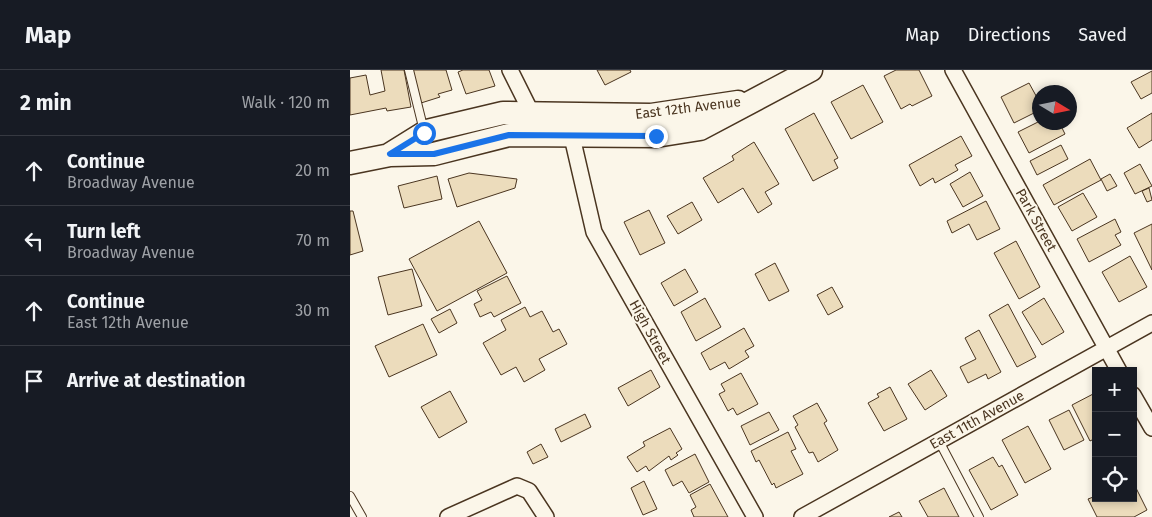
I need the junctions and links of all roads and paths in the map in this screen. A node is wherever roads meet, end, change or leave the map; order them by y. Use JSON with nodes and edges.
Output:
{"nodes":[{"id":1,"x":409,"y":70,"type":"edge"},
{"id":2,"x":510,"y":70,"type":"edge"},
{"id":3,"x":812,"y":70,"type":"edge"},
{"id":4,"x":954,"y":70,"type":"edge"},
{"id":5,"x":752,"y":101,"type":"junction"},
{"id":6,"x":531,"y":112,"type":"junction"},
{"id":7,"x":424,"y":133,"type":"junction"},
{"id":8,"x":572,"y":137,"type":"junction"},
{"id":9,"x":390,"y":154,"type":"junction"},
{"id":10,"x":350,"y":163,"type":"edge"},
{"id":11,"x":1152,"y":323,"type":"edge"},
{"id":12,"x":1107,"y":348,"type":"junction"},
{"id":13,"x":1117,"y":367,"type":"edge"},
{"id":14,"x":1137,"y":402,"type":"edge"},
{"id":15,"x":1152,"y":428,"type":"edge"},
{"id":16,"x":939,"y":441,"type":"junction"},
{"id":17,"x":350,"y":496,"type":"edge"},
{"id":18,"x":362,"y":517,"type":"edge"},
{"id":19,"x":448,"y":517,"type":"edge"},
{"id":20,"x":546,"y":517,"type":"edge"},
{"id":21,"x":755,"y":517,"type":"edge"},
{"id":22,"x":802,"y":517,"type":"edge"},
{"id":23,"x":979,"y":517,"type":"edge"}],
"edges":[{"from":1,"to":7,"type":"lane"},
{"from":2,"to":6,"type":"street"},
{"from":3,"to":5,"type":"street","name":"East 12th Avenue"},
{"from":4,"to":12,"type":"street","name":"Park Street"},
{"from":5,"to":6,"type":"street","name":"East 12th Avenue"},
{"from":5,"to":8,"type":"street","name":"East 12th Avenue"},
{"from":6,"to":7,"type":"street","name":"East 12th Avenue"},
{"from":7,"to":9,"type":"street","name":"East 12th Avenue"},
{"from":8,"to":9,"type":"street","name":"East 12th Avenue"},
{"from":8,"to":21,"type":"street","name":"High Street"},
{"from":9,"to":10,"type":"street"},
{"from":11,"to":12,"type":"street","name":"East 11th Avenue"},
{"from":12,"to":13,"type":"street","name":"Park Street"},
{"from":12,"to":16,"type":"street","name":"East 11th Avenue"},
{"from":14,"to":15,"type":"street"},
{"from":16,"to":22,"type":"street","name":"East 11th Avenue"},
{"from":16,"to":23,"type":"lane"},
{"from":17,"to":18,"type":"lane"},
{"from":19,"to":20,"type":"street"}]}
